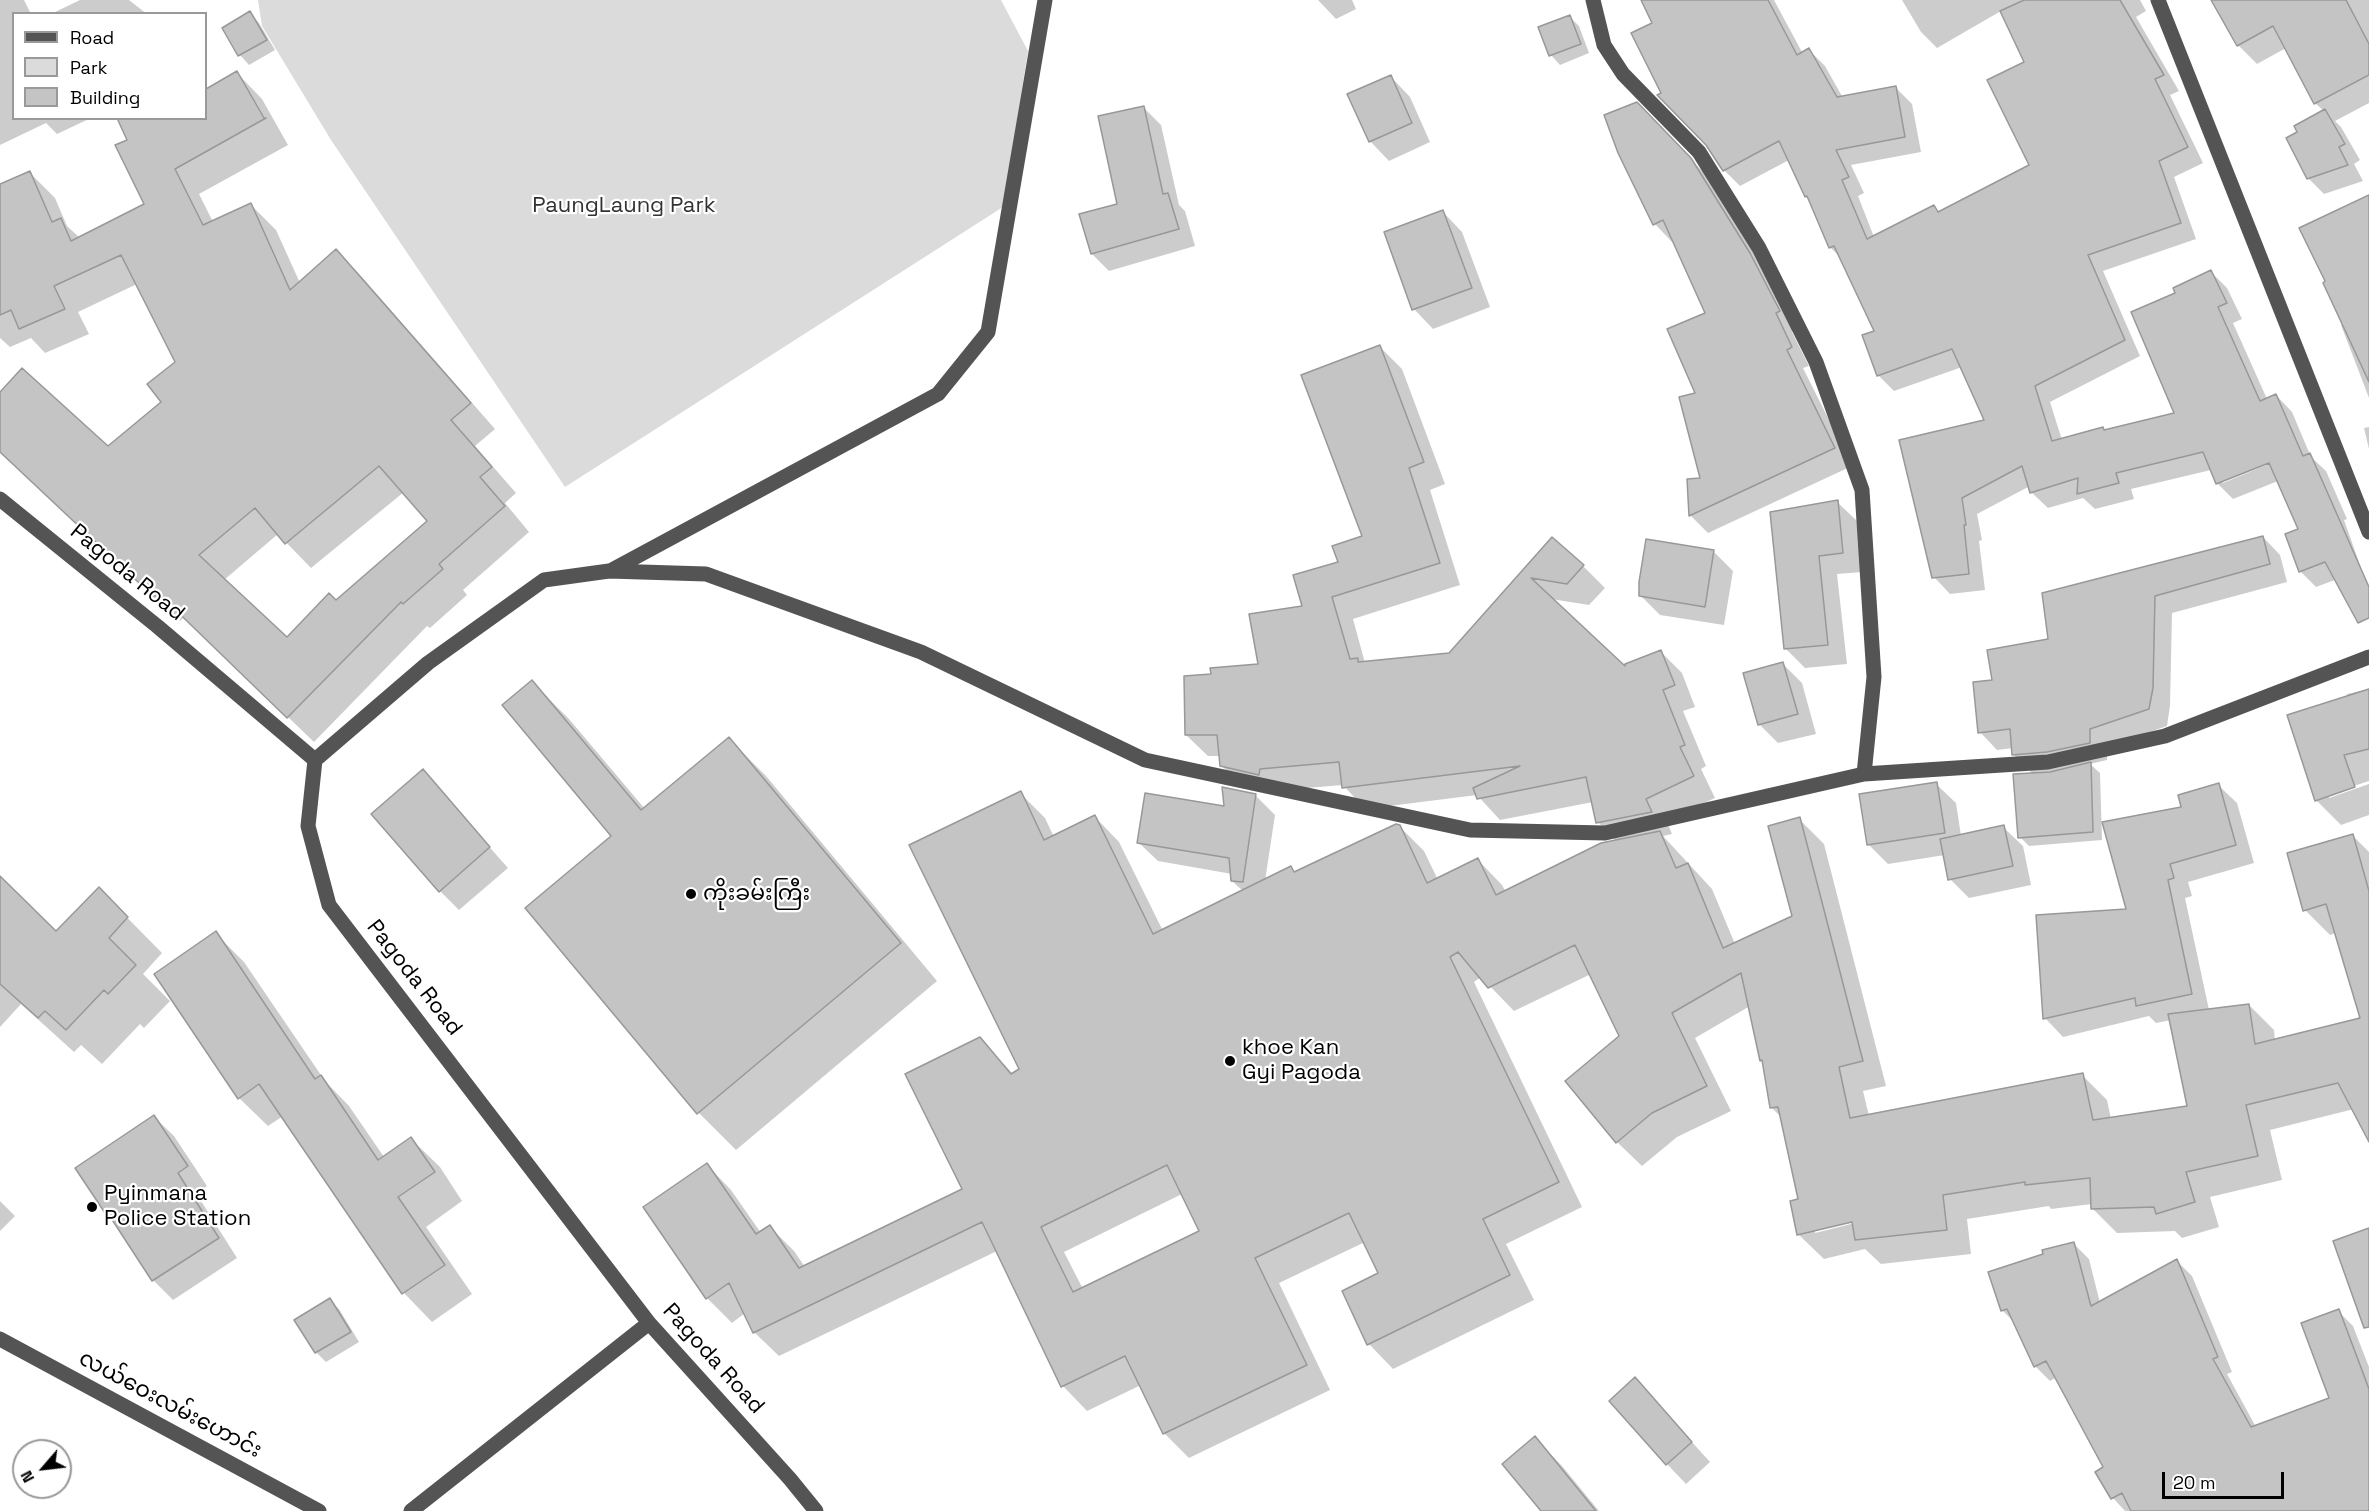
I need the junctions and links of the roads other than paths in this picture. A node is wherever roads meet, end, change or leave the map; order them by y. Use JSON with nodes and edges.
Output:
{"nodes":[{"id":1,"x":1045,"y":0,"type":"edge"},
{"id":2,"x":1593,"y":0,"type":"edge"},
{"id":3,"x":2158,"y":0,"type":"edge"},
{"id":4,"x":0,"y":499,"type":"edge"},
{"id":5,"x":2369,"y":532,"type":"edge"},
{"id":6,"x":609,"y":571,"type":"junction"},
{"id":7,"x":2369,"y":657,"type":"edge"},
{"id":8,"x":315,"y":760,"type":"junction"},
{"id":9,"x":1864,"y":774,"type":"junction"},
{"id":10,"x":649,"y":1323,"type":"junction"},
{"id":11,"x":0,"y":1339,"type":"edge"},
{"id":12,"x":319,"y":1511,"type":"edge"},
{"id":13,"x":411,"y":1511,"type":"edge"},
{"id":14,"x":816,"y":1511,"type":"edge"}],
"edges":[{"from":1,"to":6,"type":"street"},
{"from":2,"to":9,"type":"street"},
{"from":3,"to":5,"type":"street"},
{"from":4,"to":8,"type":"street","name":"Pagoda Road"},
{"from":6,"to":8,"type":"street"},
{"from":6,"to":9,"type":"street"},
{"from":7,"to":9,"type":"street"},
{"from":8,"to":10,"type":"street","name":"Pagoda Road"},
{"from":10,"to":13,"type":"street"},
{"from":10,"to":14,"type":"street","name":"Pagoda Road"},
{"from":11,"to":12,"type":"street","name":"လယ်ဝေးလမ်းဟောင်း"}]}
